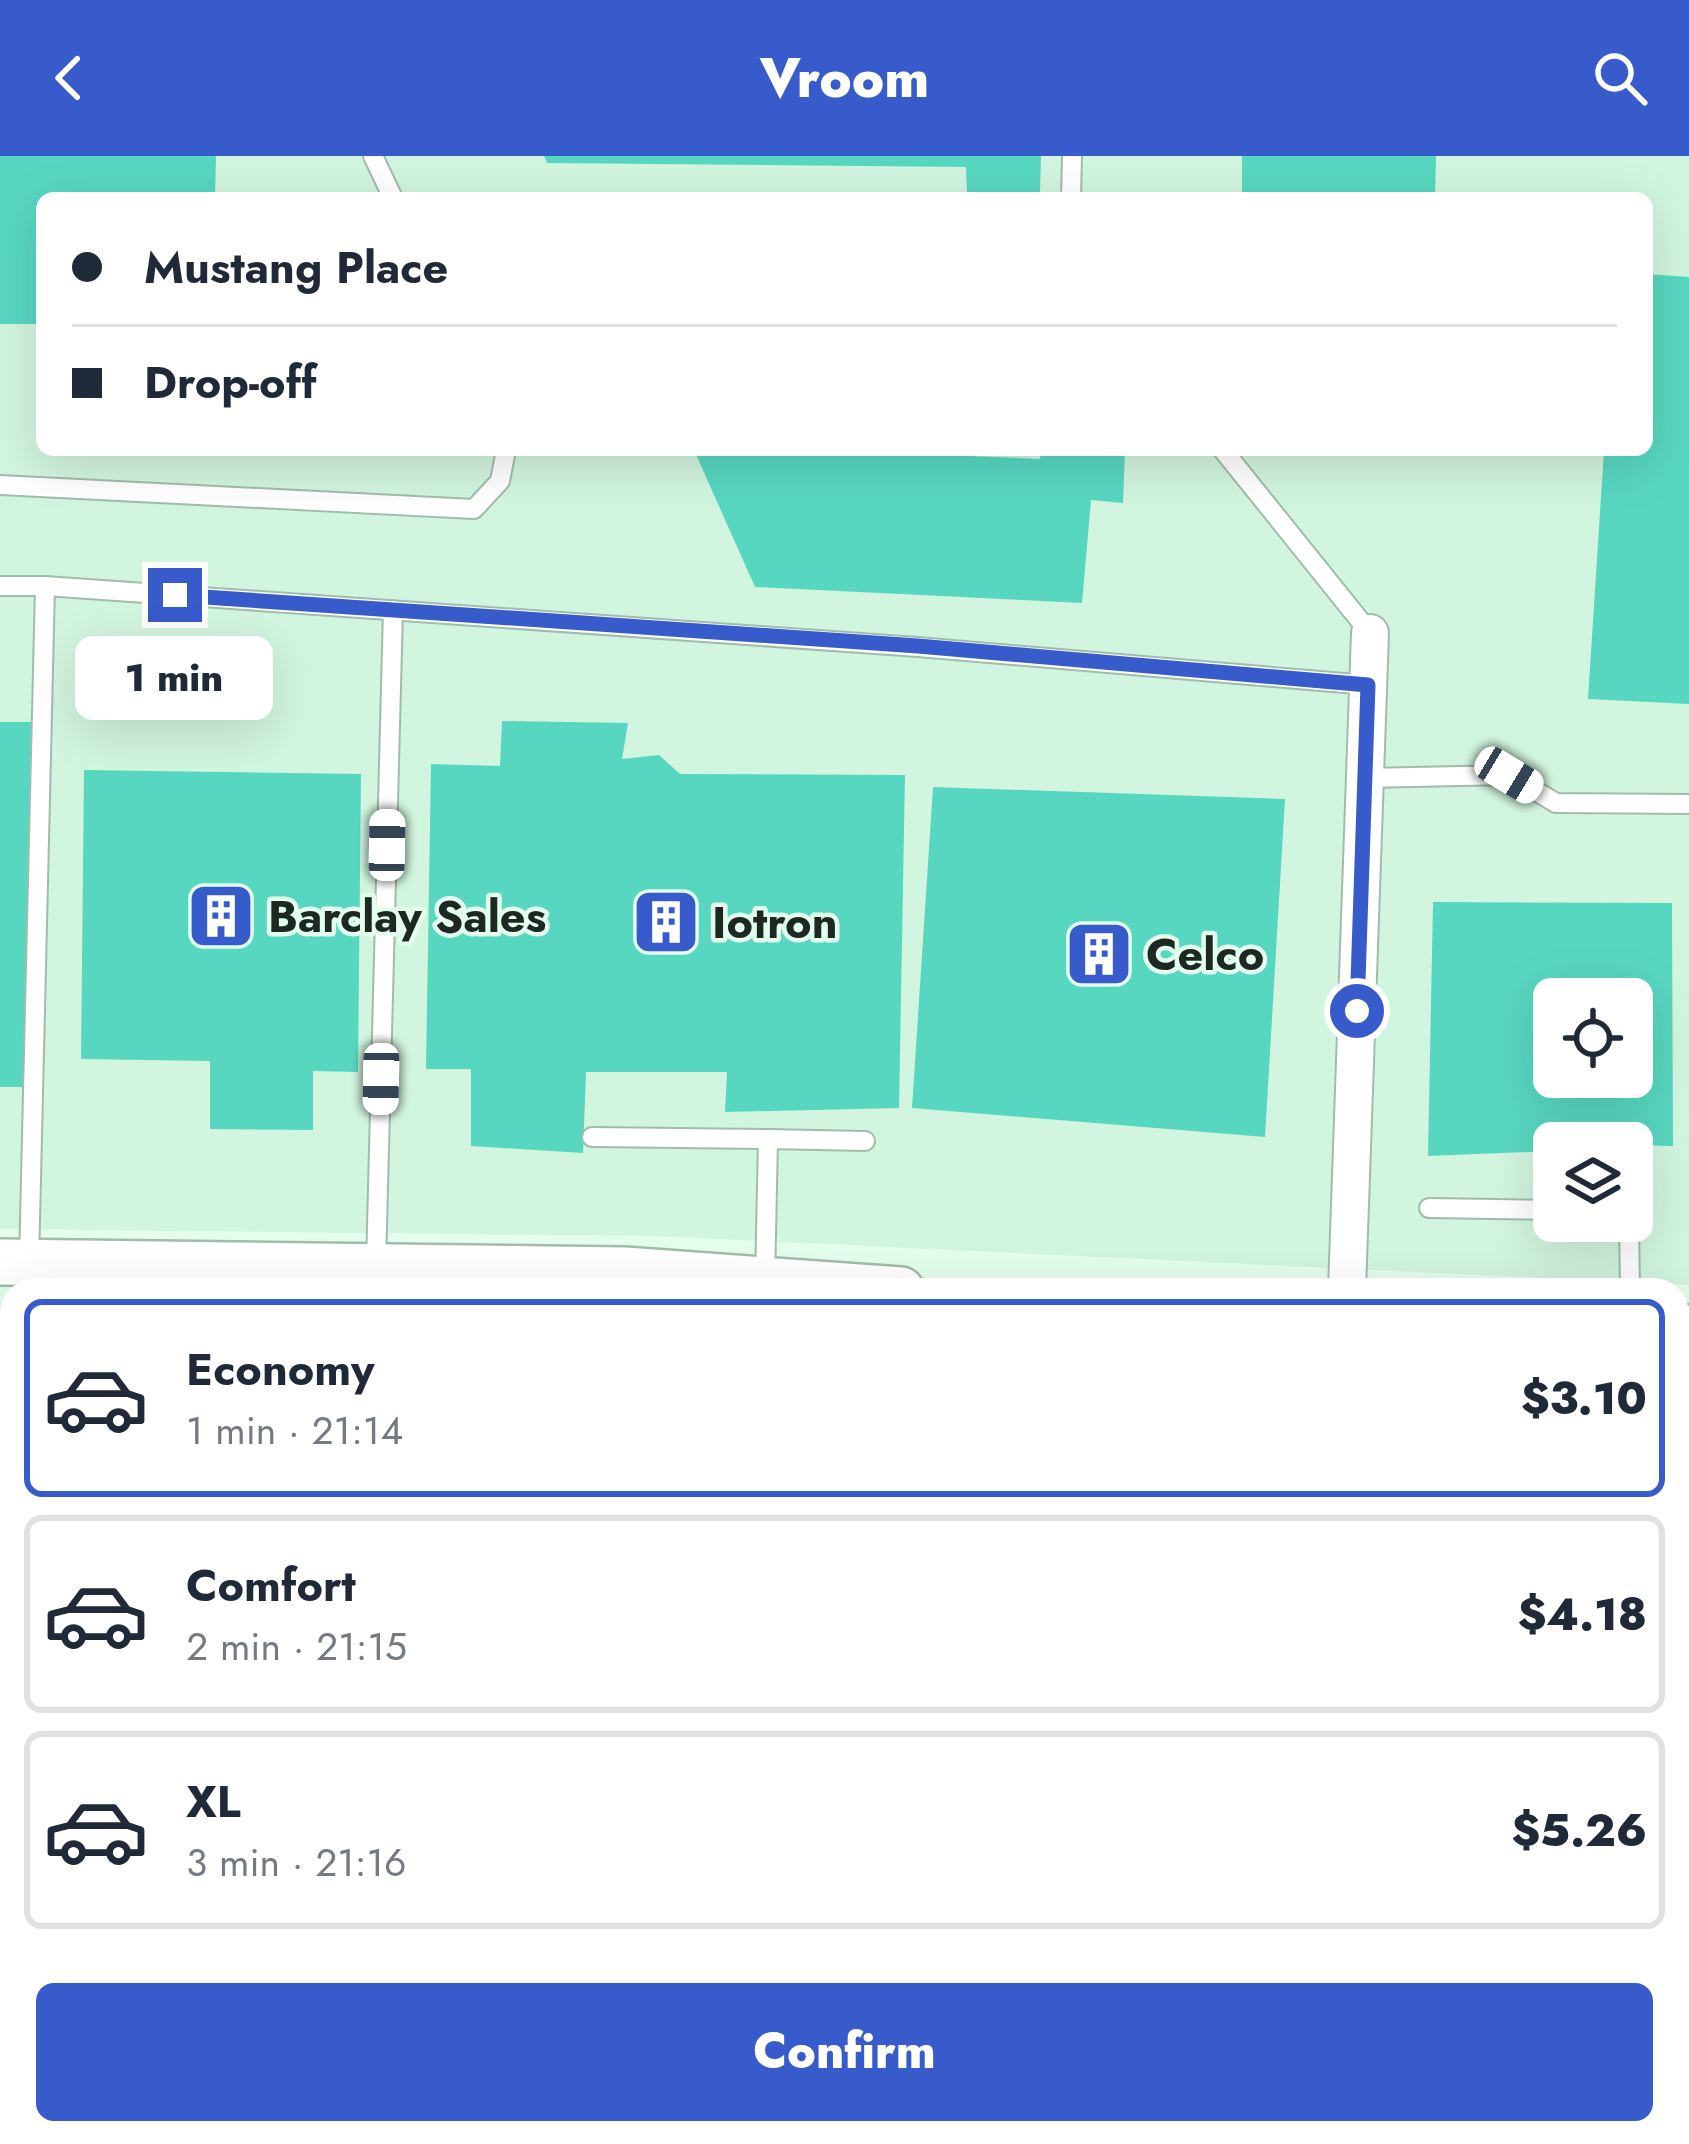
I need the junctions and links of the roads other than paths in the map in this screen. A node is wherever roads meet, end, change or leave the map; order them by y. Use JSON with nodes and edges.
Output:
{"nodes":[{"id":1,"x":373,"y":156,"type":"edge"},
{"id":2,"x":1072,"y":156,"type":"edge"},
{"id":3,"x":390,"y":192,"type":"edge"},
{"id":4,"x":1071,"y":192,"type":"edge"},
{"id":5,"x":505,"y":456,"type":"edge"},
{"id":6,"x":1228,"y":456,"type":"edge"},
{"id":7,"x":0,"y":485,"type":"edge"},
{"id":8,"x":0,"y":586,"type":"edge"},
{"id":9,"x":45,"y":586,"type":"junction"},
{"id":10,"x":393,"y":610,"type":"junction"},
{"id":11,"x":1370,"y":633,"type":"joint"},
{"id":12,"x":1368,"y":685,"type":"junction"},
{"id":13,"x":1365,"y":778,"type":"junction"},
{"id":14,"x":1689,"y":804,"type":"edge"},
{"id":15,"x":592,"y":1136,"type":"dead end"},
{"id":16,"x":768,"y":1139,"type":"junction"},
{"id":17,"x":865,"y":1141,"type":"dead end"},
{"id":18,"x":1429,"y":1208,"type":"dead end"},
{"id":19,"x":1533,"y":1210,"type":"edge"},
{"id":20,"x":1629,"y":1242,"type":"edge"},
{"id":21,"x":15,"y":1262,"type":"edge"},
{"id":22,"x":376,"y":1267,"type":"junction"},
{"id":23,"x":737,"y":1278,"type":"edge"},
{"id":24,"x":765,"y":1278,"type":"edge"},
{"id":25,"x":1347,"y":1278,"type":"edge"},
{"id":26,"x":1630,"y":1278,"type":"edge"}],
"edges":[{"from":1,"to":3,"type":"lane"},
{"from":2,"to":4,"type":"lane"},
{"from":5,"to":7,"type":"lane"},
{"from":6,"to":11,"type":"lane"},
{"from":8,"to":9,"type":"lane"},
{"from":9,"to":10,"type":"lane"},
{"from":9,"to":21,"type":"lane"},
{"from":10,"to":12,"type":"lane"},
{"from":10,"to":22,"type":"lane"},
{"from":11,"to":12,"type":"street"},
{"from":12,"to":13,"type":"street"},
{"from":13,"to":14,"type":"lane"},
{"from":13,"to":25,"type":"street"},
{"from":15,"to":16,"type":"lane"},
{"from":16,"to":17,"type":"lane"},
{"from":16,"to":24,"type":"lane"},
{"from":18,"to":19,"type":"lane"},
{"from":20,"to":26,"type":"lane"},
{"from":21,"to":22,"type":"street"},
{"from":22,"to":23,"type":"street"}]}
